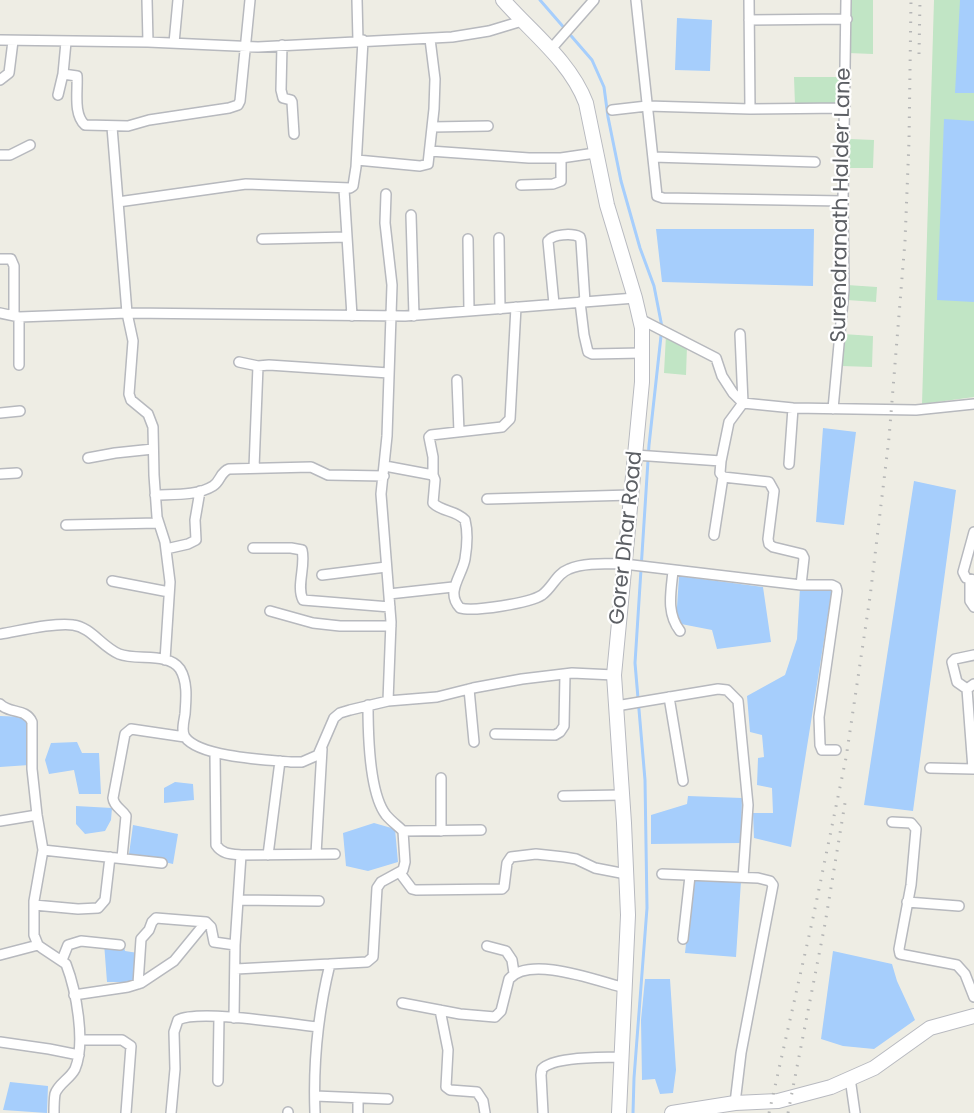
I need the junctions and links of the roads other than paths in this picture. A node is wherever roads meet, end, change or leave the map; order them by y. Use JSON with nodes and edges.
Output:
{"nodes":[{"id":1,"x":147,"y":0,"type":"edge"},
{"id":2,"x":178,"y":0,"type":"edge"},
{"id":3,"x":250,"y":0,"type":"edge"},
{"id":4,"x":357,"y":0,"type":"edge"},
{"id":5,"x":503,"y":0,"type":"edge"},
{"id":6,"x":594,"y":0,"type":"edge"},
{"id":7,"x":636,"y":0,"type":"edge"},
{"id":8,"x":749,"y":0,"type":"edge"},
{"id":9,"x":846,"y":0,"type":"edge"},
{"id":10,"x":847,"y":19,"type":"junction"},
{"id":11,"x":749,"y":20,"type":"junction"},
{"id":12,"x":522,"y":21,"type":"junction"},
{"id":13,"x":430,"y":39,"type":"junction"},
{"id":14,"x":0,"y":40,"type":"edge"},
{"id":15,"x":361,"y":40,"type":"junction"},
{"id":16,"x":13,"y":41,"type":"junction"},
{"id":17,"x":66,"y":42,"type":"junction"},
{"id":18,"x":148,"y":42,"type":"junction"},
{"id":19,"x":174,"y":43,"type":"junction"},
{"id":20,"x":282,"y":45,"type":"junction"},
{"id":21,"x":246,"y":47,"type":"junction"},
{"id":22,"x":551,"y":49,"type":"junction"},
{"id":23,"x":63,"y":74,"type":"junction"},
{"id":24,"x":0,"y":80,"type":"edge"},
{"id":25,"x":58,"y":94,"type":"dead end"},
{"id":26,"x":647,"y":106,"type":"junction"},
{"id":27,"x":845,"y":108,"type":"junction"},
{"id":28,"x":750,"y":109,"type":"junction"},
{"id":29,"x":612,"y":110,"type":"dead end"},
{"id":30,"x":488,"y":126,"type":"dead end"},
{"id":31,"x":112,"y":127,"type":"junction"},
{"id":32,"x":432,"y":127,"type":"junction"},
{"id":33,"x":294,"y":134,"type":"dead end"},
{"id":34,"x":30,"y":145,"type":"dead end"},
{"id":35,"x":430,"y":152,"type":"junction"},
{"id":36,"x":595,"y":153,"type":"junction"},
{"id":37,"x":0,"y":155,"type":"edge"},
{"id":38,"x":653,"y":157,"type":"junction"},
{"id":39,"x":561,"y":158,"type":"junction"},
{"id":40,"x":357,"y":160,"type":"junction"},
{"id":41,"x":814,"y":162,"type":"dead end"},
{"id":42,"x":521,"y":185,"type":"dead end"},
{"id":43,"x":344,"y":189,"type":"junction"},
{"id":44,"x":386,"y":194,"type":"dead end"},
{"id":45,"x":843,"y":201,"type":"junction"},
{"id":46,"x":118,"y":202,"type":"junction"},
{"id":47,"x":411,"y":215,"type":"dead end"},
{"id":48,"x":347,"y":237,"type":"junction"},
{"id":49,"x":262,"y":238,"type":"dead end"},
{"id":50,"x":499,"y":238,"type":"dead end"},
{"id":51,"x":468,"y":239,"type":"dead end"},
{"id":52,"x":0,"y":259,"type":"edge"},
{"id":53,"x":635,"y":298,"type":"junction"},
{"id":54,"x":583,"y":302,"type":"junction"},
{"id":55,"x":554,"y":304,"type":"junction"},
{"id":56,"x":516,"y":307,"type":"junction"},
{"id":57,"x":500,"y":309,"type":"junction"},
{"id":58,"x":469,"y":311,"type":"junction"},
{"id":59,"x":0,"y":313,"type":"edge"},
{"id":60,"x":127,"y":313,"type":"junction"},
{"id":61,"x":414,"y":315,"type":"junction"},
{"id":62,"x":352,"y":316,"type":"junction"},
{"id":63,"x":390,"y":316,"type":"junction"},
{"id":64,"x":16,"y":317,"type":"junction"},
{"id":65,"x":645,"y":321,"type":"junction"},
{"id":66,"x":740,"y":334,"type":"dead end"},
{"id":67,"x":642,"y":353,"type":"junction"},
{"id":68,"x":239,"y":362,"type":"dead end"},
{"id":69,"x":19,"y":365,"type":"dead end"},
{"id":70,"x":258,"y":366,"type":"junction"},
{"id":71,"x":389,"y":373,"type":"junction"},
{"id":72,"x":458,"y":380,"type":"dead end"},
{"id":73,"x":743,"y":403,"type":"junction"},
{"id":74,"x":974,"y":404,"type":"edge"},
{"id":75,"x":794,"y":408,"type":"junction"},
{"id":76,"x":833,"y":409,"type":"junction"},
{"id":77,"x":20,"y":411,"type":"dead end"},
{"id":78,"x":0,"y":413,"type":"edge"},
{"id":79,"x":459,"y":432,"type":"junction"},
{"id":80,"x":153,"y":449,"type":"junction"},
{"id":81,"x":644,"y":456,"type":"junction"},
{"id":82,"x":88,"y":458,"type":"dead end"},
{"id":83,"x":721,"y":460,"type":"junction"},
{"id":84,"x":789,"y":464,"type":"dead end"},
{"id":85,"x":254,"y":468,"type":"junction"},
{"id":86,"x":384,"y":471,"type":"junction"},
{"id":87,"x":18,"y":473,"type":"dead end"},
{"id":88,"x":0,"y":474,"type":"edge"},
{"id":89,"x":433,"y":476,"type":"junction"},
{"id":90,"x":723,"y":477,"type":"junction"},
{"id":91,"x":200,"y":491,"type":"junction"},
{"id":92,"x":155,"y":495,"type":"junction"},
{"id":93,"x":631,"y":495,"type":"junction"},
{"id":94,"x":487,"y":499,"type":"dead end"},
{"id":95,"x":159,"y":523,"type":"junction"},
{"id":96,"x":66,"y":525,"type":"dead end"},
{"id":97,"x":974,"y":532,"type":"edge"},
{"id":98,"x":714,"y":535,"type":"dead end"},
{"id":99,"x":253,"y":548,"type":"dead end"},
{"id":100,"x":166,"y":549,"type":"junction"},
{"id":101,"x":636,"y":565,"type":"junction"},
{"id":102,"x":386,"y":567,"type":"junction"},
{"id":103,"x":673,"y":571,"type":"junction"},
{"id":104,"x":322,"y":575,"type":"dead end"},
{"id":105,"x":972,"y":580,"type":"edge"},
{"id":106,"x":112,"y":581,"type":"dead end"},
{"id":107,"x":801,"y":585,"type":"junction"},
{"id":108,"x":453,"y":587,"type":"junction"},
{"id":109,"x":169,"y":592,"type":"junction"},
{"id":110,"x":389,"y":594,"type":"junction"},
{"id":111,"x":390,"y":607,"type":"junction"},
{"id":112,"x":974,"y":608,"type":"edge"},
{"id":113,"x":270,"y":611,"type":"dead end"},
{"id":114,"x":391,"y":626,"type":"junction"},
{"id":115,"x":680,"y":631,"type":"dead end"},
{"id":116,"x":0,"y":634,"type":"edge"},
{"id":117,"x":974,"y":655,"type":"edge"},
{"id":118,"x":165,"y":660,"type":"junction"},
{"id":119,"x":565,"y":674,"type":"junction"},
{"id":120,"x":614,"y":675,"type":"junction"},
{"id":121,"x":970,"y":686,"type":"edge"},
{"id":122,"x":469,"y":689,"type":"junction"},
{"id":123,"x":669,"y":697,"type":"junction"},
{"id":124,"x":388,"y":701,"type":"junction"},
{"id":125,"x":0,"y":704,"type":"edge"},
{"id":126,"x":368,"y":705,"type":"junction"},
{"id":127,"x":616,"y":706,"type":"junction"},
{"id":128,"x":495,"y":734,"type":"dead end"},
{"id":129,"x":185,"y":736,"type":"junction"},
{"id":130,"x":474,"y":742,"type":"dead end"},
{"id":131,"x":322,"y":747,"type":"junction"},
{"id":132,"x":836,"y":750,"type":"dead end"},
{"id":133,"x":215,"y":753,"type":"junction"},
{"id":134,"x":280,"y":761,"type":"junction"},
{"id":135,"x":930,"y":768,"type":"dead end"},
{"id":136,"x":441,"y":778,"type":"dead end"},
{"id":137,"x":684,"y":781,"type":"dead end"},
{"id":138,"x":622,"y":795,"type":"junction"},
{"id":139,"x":563,"y":796,"type":"dead end"},
{"id":140,"x":36,"y":815,"type":"junction"},
{"id":141,"x":0,"y":821,"type":"edge"},
{"id":142,"x":892,"y":822,"type":"dead end"},
{"id":143,"x":481,"y":830,"type":"dead end"},
{"id":144,"x":404,"y":831,"type":"junction"},
{"id":145,"x":441,"y":831,"type":"junction"},
{"id":146,"x":43,"y":850,"type":"junction"},
{"id":147,"x":316,"y":854,"type":"junction"},
{"id":148,"x":334,"y":854,"type":"dead end"},
{"id":149,"x":241,"y":855,"type":"junction"},
{"id":150,"x":268,"y":855,"type":"junction"},
{"id":151,"x":110,"y":857,"type":"junction"},
{"id":152,"x":122,"y":858,"type":"junction"},
{"id":153,"x":162,"y":863,"type":"dead end"},
{"id":154,"x":400,"y":873,"type":"junction"},
{"id":155,"x":626,"y":873,"type":"junction"},
{"id":156,"x":662,"y":874,"type":"dead end"},
{"id":157,"x":690,"y":876,"type":"junction"},
{"id":158,"x":743,"y":877,"type":"junction"},
{"id":159,"x":238,"y":900,"type":"junction"},
{"id":160,"x":319,"y":902,"type":"dead end"},
{"id":161,"x":907,"y":902,"type":"junction"},
{"id":162,"x":34,"y":905,"type":"junction"},
{"id":163,"x":959,"y":906,"type":"dead end"},
{"id":164,"x":206,"y":922,"type":"junction"},
{"id":165,"x":683,"y":939,"type":"dead end"},
{"id":166,"x":38,"y":945,"type":"junction"},
{"id":167,"x":120,"y":945,"type":"dead end"},
{"id":168,"x":236,"y":945,"type":"junction"},
{"id":169,"x":487,"y":946,"type":"dead end"},
{"id":170,"x":0,"y":956,"type":"edge"},
{"id":171,"x":62,"y":960,"type":"junction"},
{"id":172,"x":330,"y":963,"type":"junction"},
{"id":173,"x":236,"y":969,"type":"junction"},
{"id":174,"x":514,"y":973,"type":"junction"},
{"id":175,"x":138,"y":984,"type":"junction"},
{"id":176,"x":625,"y":988,"type":"junction"},
{"id":177,"x":74,"y":995,"type":"junction"},
{"id":178,"x":974,"y":997,"type":"edge"},
{"id":179,"x":402,"y":1003,"type":"dead end"},
{"id":180,"x":440,"y":1010,"type":"junction"},
{"id":181,"x":974,"y":1016,"type":"edge"},
{"id":182,"x":219,"y":1017,"type":"junction"},
{"id":183,"x":234,"y":1018,"type":"junction"},
{"id":184,"x":318,"y":1027,"type":"junction"},
{"id":185,"x":80,"y":1040,"type":"junction"},
{"id":186,"x":0,"y":1042,"type":"edge"},
{"id":187,"x":79,"y":1055,"type":"junction"},
{"id":188,"x":621,"y":1057,"type":"junction"},
{"id":189,"x":850,"y":1078,"type":"junction"},
{"id":190,"x":218,"y":1082,"type":"dead end"},
{"id":191,"x":315,"y":1096,"type":"junction"},
{"id":192,"x":358,"y":1099,"type":"junction"},
{"id":193,"x":388,"y":1099,"type":"dead end"},
{"id":194,"x":735,"y":1103,"type":"junction"},
{"id":195,"x":54,"y":1113,"type":"edge"},
{"id":196,"x":126,"y":1113,"type":"edge"},
{"id":197,"x":171,"y":1113,"type":"edge"},
{"id":198,"x":315,"y":1113,"type":"edge"},
{"id":199,"x":358,"y":1113,"type":"edge"},
{"id":200,"x":485,"y":1113,"type":"edge"},
{"id":201,"x":543,"y":1113,"type":"edge"},
{"id":202,"x":618,"y":1113,"type":"edge"},
{"id":203,"x":672,"y":1113,"type":"edge"},
{"id":204,"x":855,"y":1113,"type":"edge"}],
"edges":[{"from":1,"to":18,"type":"street"},
{"from":2,"to":19,"type":"street"},
{"from":3,"to":21,"type":"street"},
{"from":4,"to":15,"type":"street"},
{"from":5,"to":12,"type":"street","name":"Gorer Dhar Road"},
{"from":6,"to":22,"type":"street"},
{"from":7,"to":26,"type":"street"},
{"from":8,"to":11,"type":"street"},
{"from":9,"to":10,"type":"street","name":"Surendranath Halder Lane"},
{"from":10,"to":11,"type":"street"},
{"from":10,"to":27,"type":"street","name":"Surendranath Halder Lane"},
{"from":11,"to":28,"type":"street"},
{"from":12,"to":13,"type":"street"},
{"from":12,"to":22,"type":"street","name":"Gorer Dhar Road"},
{"from":13,"to":15,"type":"street"},
{"from":13,"to":32,"type":"street"},
{"from":14,"to":16,"type":"street"},
{"from":15,"to":20,"type":"street"},
{"from":15,"to":40,"type":"street"},
{"from":16,"to":17,"type":"street"},
{"from":16,"to":24,"type":"street"},
{"from":17,"to":18,"type":"street"},
{"from":17,"to":23,"type":"street"},
{"from":18,"to":19,"type":"street"},
{"from":19,"to":21,"type":"street"},
{"from":20,"to":21,"type":"street"},
{"from":20,"to":33,"type":"street"},
{"from":21,"to":31,"type":"street"},
{"from":22,"to":36,"type":"street","name":"Gorer Dhar Road"},
{"from":23,"to":25,"type":"street"},
{"from":23,"to":31,"type":"street"},
{"from":26,"to":28,"type":"street"},
{"from":26,"to":29,"type":"street"},
{"from":26,"to":38,"type":"street"},
{"from":27,"to":28,"type":"street"},
{"from":27,"to":45,"type":"street","name":"Surendranath Halder Lane"},
{"from":30,"to":32,"type":"street"},
{"from":31,"to":46,"type":"street"},
{"from":32,"to":35,"type":"street"},
{"from":34,"to":37,"type":"street"},
{"from":35,"to":39,"type":"street"},
{"from":35,"to":40,"type":"street"},
{"from":36,"to":39,"type":"street"},
{"from":36,"to":53,"type":"street","name":"Gorer Dhar Road"},
{"from":38,"to":41,"type":"street"},
{"from":38,"to":45,"type":"street"},
{"from":39,"to":42,"type":"street"},
{"from":40,"to":43,"type":"street"},
{"from":43,"to":46,"type":"street"},
{"from":43,"to":48,"type":"street"},
{"from":44,"to":63,"type":"street"},
{"from":45,"to":76,"type":"street","name":"Surendranath Halder Lane"},
{"from":46,"to":60,"type":"street"},
{"from":47,"to":61,"type":"street"},
{"from":48,"to":49,"type":"street"},
{"from":48,"to":62,"type":"street"},
{"from":50,"to":57,"type":"street"},
{"from":51,"to":58,"type":"street"},
{"from":52,"to":64,"type":"street"},
{"from":53,"to":54,"type":"street"},
{"from":53,"to":65,"type":"street","name":"Gorer Dhar Road"},
{"from":54,"to":55,"type":"street"},
{"from":54,"to":55,"type":"street"},
{"from":54,"to":67,"type":"street"},
{"from":55,"to":56,"type":"street"},
{"from":56,"to":57,"type":"street"},
{"from":56,"to":79,"type":"street"},
{"from":57,"to":58,"type":"street"},
{"from":58,"to":61,"type":"street"},
{"from":59,"to":64,"type":"street"},
{"from":60,"to":62,"type":"street"},
{"from":60,"to":64,"type":"street"},
{"from":60,"to":80,"type":"street"},
{"from":61,"to":63,"type":"street"},
{"from":62,"to":63,"type":"street"},
{"from":63,"to":71,"type":"street"},
{"from":64,"to":69,"type":"street"},
{"from":65,"to":67,"type":"street","name":"Gorer Dhar Road"},
{"from":65,"to":73,"type":"street"},
{"from":66,"to":73,"type":"street"},
{"from":67,"to":81,"type":"street","name":"Gorer Dhar Road"},
{"from":68,"to":70,"type":"street"},
{"from":70,"to":71,"type":"street"},
{"from":70,"to":85,"type":"street"},
{"from":71,"to":86,"type":"street"},
{"from":72,"to":79,"type":"street"},
{"from":73,"to":75,"type":"street"},
{"from":73,"to":83,"type":"street"},
{"from":74,"to":76,"type":"street"},
{"from":75,"to":76,"type":"street"},
{"from":75,"to":84,"type":"street"},
{"from":77,"to":78,"type":"street"},
{"from":79,"to":89,"type":"street"},
{"from":80,"to":82,"type":"street"},
{"from":80,"to":92,"type":"street"},
{"from":81,"to":83,"type":"street"},
{"from":81,"to":93,"type":"street","name":"Gorer Dhar Road"},
{"from":83,"to":90,"type":"street"},
{"from":85,"to":86,"type":"street"},
{"from":85,"to":91,"type":"street"},
{"from":86,"to":89,"type":"street"},
{"from":86,"to":102,"type":"street"},
{"from":87,"to":88,"type":"street"},
{"from":89,"to":108,"type":"street"},
{"from":90,"to":98,"type":"street"},
{"from":90,"to":107,"type":"street"},
{"from":91,"to":92,"type":"street"},
{"from":91,"to":100,"type":"street"},
{"from":92,"to":95,"type":"street"},
{"from":93,"to":94,"type":"street"},
{"from":93,"to":101,"type":"street","name":"Gorer Dhar Road"},
{"from":95,"to":96,"type":"street"},
{"from":95,"to":100,"type":"street"},
{"from":97,"to":105,"type":"street"},
{"from":99,"to":111,"type":"street"},
{"from":100,"to":109,"type":"street"},
{"from":101,"to":103,"type":"street"},
{"from":101,"to":108,"type":"street"},
{"from":101,"to":120,"type":"street","name":"Gorer Dhar Road"},
{"from":102,"to":104,"type":"street"},
{"from":102,"to":110,"type":"street"},
{"from":103,"to":107,"type":"street"},
{"from":103,"to":115,"type":"street"},
{"from":105,"to":112,"type":"street"},
{"from":106,"to":109,"type":"street"},
{"from":107,"to":132,"type":"street"},
{"from":108,"to":110,"type":"street"},
{"from":109,"to":118,"type":"street"},
{"from":110,"to":111,"type":"street"},
{"from":111,"to":114,"type":"street"},
{"from":113,"to":114,"type":"street"},
{"from":114,"to":124,"type":"street"},
{"from":116,"to":118,"type":"street"},
{"from":117,"to":121,"type":"street"},
{"from":118,"to":129,"type":"street"},
{"from":119,"to":120,"type":"street"},
{"from":119,"to":122,"type":"street"},
{"from":119,"to":128,"type":"street"},
{"from":120,"to":127,"type":"street","name":"Gorer Dhar Road"},
{"from":121,"to":135,"type":"street"},
{"from":122,"to":124,"type":"street"},
{"from":122,"to":130,"type":"street"},
{"from":123,"to":127,"type":"street"},
{"from":123,"to":137,"type":"street"},
{"from":123,"to":158,"type":"street"},
{"from":124,"to":126,"type":"street"},
{"from":125,"to":140,"type":"street"},
{"from":126,"to":131,"type":"street"},
{"from":126,"to":144,"type":"street"},
{"from":127,"to":138,"type":"street","name":"Gorer Dhar Road"},
{"from":129,"to":133,"type":"street"},
{"from":129,"to":152,"type":"street"},
{"from":131,"to":134,"type":"street"},
{"from":131,"to":147,"type":"street"},
{"from":133,"to":134,"type":"street"},
{"from":133,"to":149,"type":"street"},
{"from":134,"to":150,"type":"street"},
{"from":136,"to":145,"type":"street"},
{"from":138,"to":139,"type":"street"},
{"from":138,"to":155,"type":"street","name":"Gorer Dhar Road"},
{"from":140,"to":141,"type":"street"},
{"from":140,"to":146,"type":"street"},
{"from":142,"to":161,"type":"street"},
{"from":143,"to":145,"type":"street"},
{"from":144,"to":145,"type":"street"},
{"from":144,"to":154,"type":"street"},
{"from":146,"to":151,"type":"street"},
{"from":146,"to":162,"type":"street"},
{"from":147,"to":148,"type":"street"},
{"from":147,"to":150,"type":"street"},
{"from":149,"to":150,"type":"street"},
{"from":149,"to":159,"type":"street"},
{"from":151,"to":152,"type":"street"},
{"from":151,"to":162,"type":"street"},
{"from":152,"to":153,"type":"street"},
{"from":154,"to":155,"type":"street"},
{"from":154,"to":172,"type":"street"},
{"from":155,"to":176,"type":"street","name":"Gorer Dhar Road"},
{"from":156,"to":157,"type":"street"},
{"from":157,"to":158,"type":"street"},
{"from":157,"to":165,"type":"street"},
{"from":158,"to":194,"type":"street"},
{"from":159,"to":160,"type":"street"},
{"from":159,"to":168,"type":"street"},
{"from":161,"to":163,"type":"street"},
{"from":161,"to":178,"type":"street"},
{"from":162,"to":166,"type":"street"},
{"from":164,"to":168,"type":"street"},
{"from":164,"to":175,"type":"street"},
{"from":164,"to":175,"type":"street"},
{"from":166,"to":170,"type":"street"},
{"from":166,"to":171,"type":"street"},
{"from":167,"to":171,"type":"street"},
{"from":168,"to":173,"type":"street"},
{"from":169,"to":174,"type":"street"},
{"from":171,"to":177,"type":"street"},
{"from":172,"to":173,"type":"street"},
{"from":172,"to":184,"type":"street"},
{"from":173,"to":183,"type":"street"},
{"from":174,"to":176,"type":"street"},
{"from":174,"to":180,"type":"street"},
{"from":175,"to":177,"type":"street"},
{"from":176,"to":188,"type":"street","name":"Gorer Dhar Road"},
{"from":177,"to":185,"type":"street"},
{"from":179,"to":180,"type":"street"},
{"from":180,"to":200,"type":"street"},
{"from":181,"to":189,"type":"street"},
{"from":182,"to":183,"type":"street"},
{"from":182,"to":190,"type":"street"},
{"from":182,"to":197,"type":"street"},
{"from":183,"to":184,"type":"street"},
{"from":184,"to":191,"type":"street"},
{"from":185,"to":187,"type":"street"},
{"from":185,"to":196,"type":"street"},
{"from":186,"to":187,"type":"street"},
{"from":187,"to":195,"type":"street"},
{"from":188,"to":201,"type":"street"},
{"from":188,"to":202,"type":"street","name":"Gorer Dhar Road"},
{"from":189,"to":194,"type":"street"},
{"from":189,"to":204,"type":"street"},
{"from":191,"to":192,"type":"street"},
{"from":191,"to":198,"type":"street"},
{"from":192,"to":193,"type":"street"},
{"from":192,"to":199,"type":"street"},
{"from":194,"to":203,"type":"street"}]}
